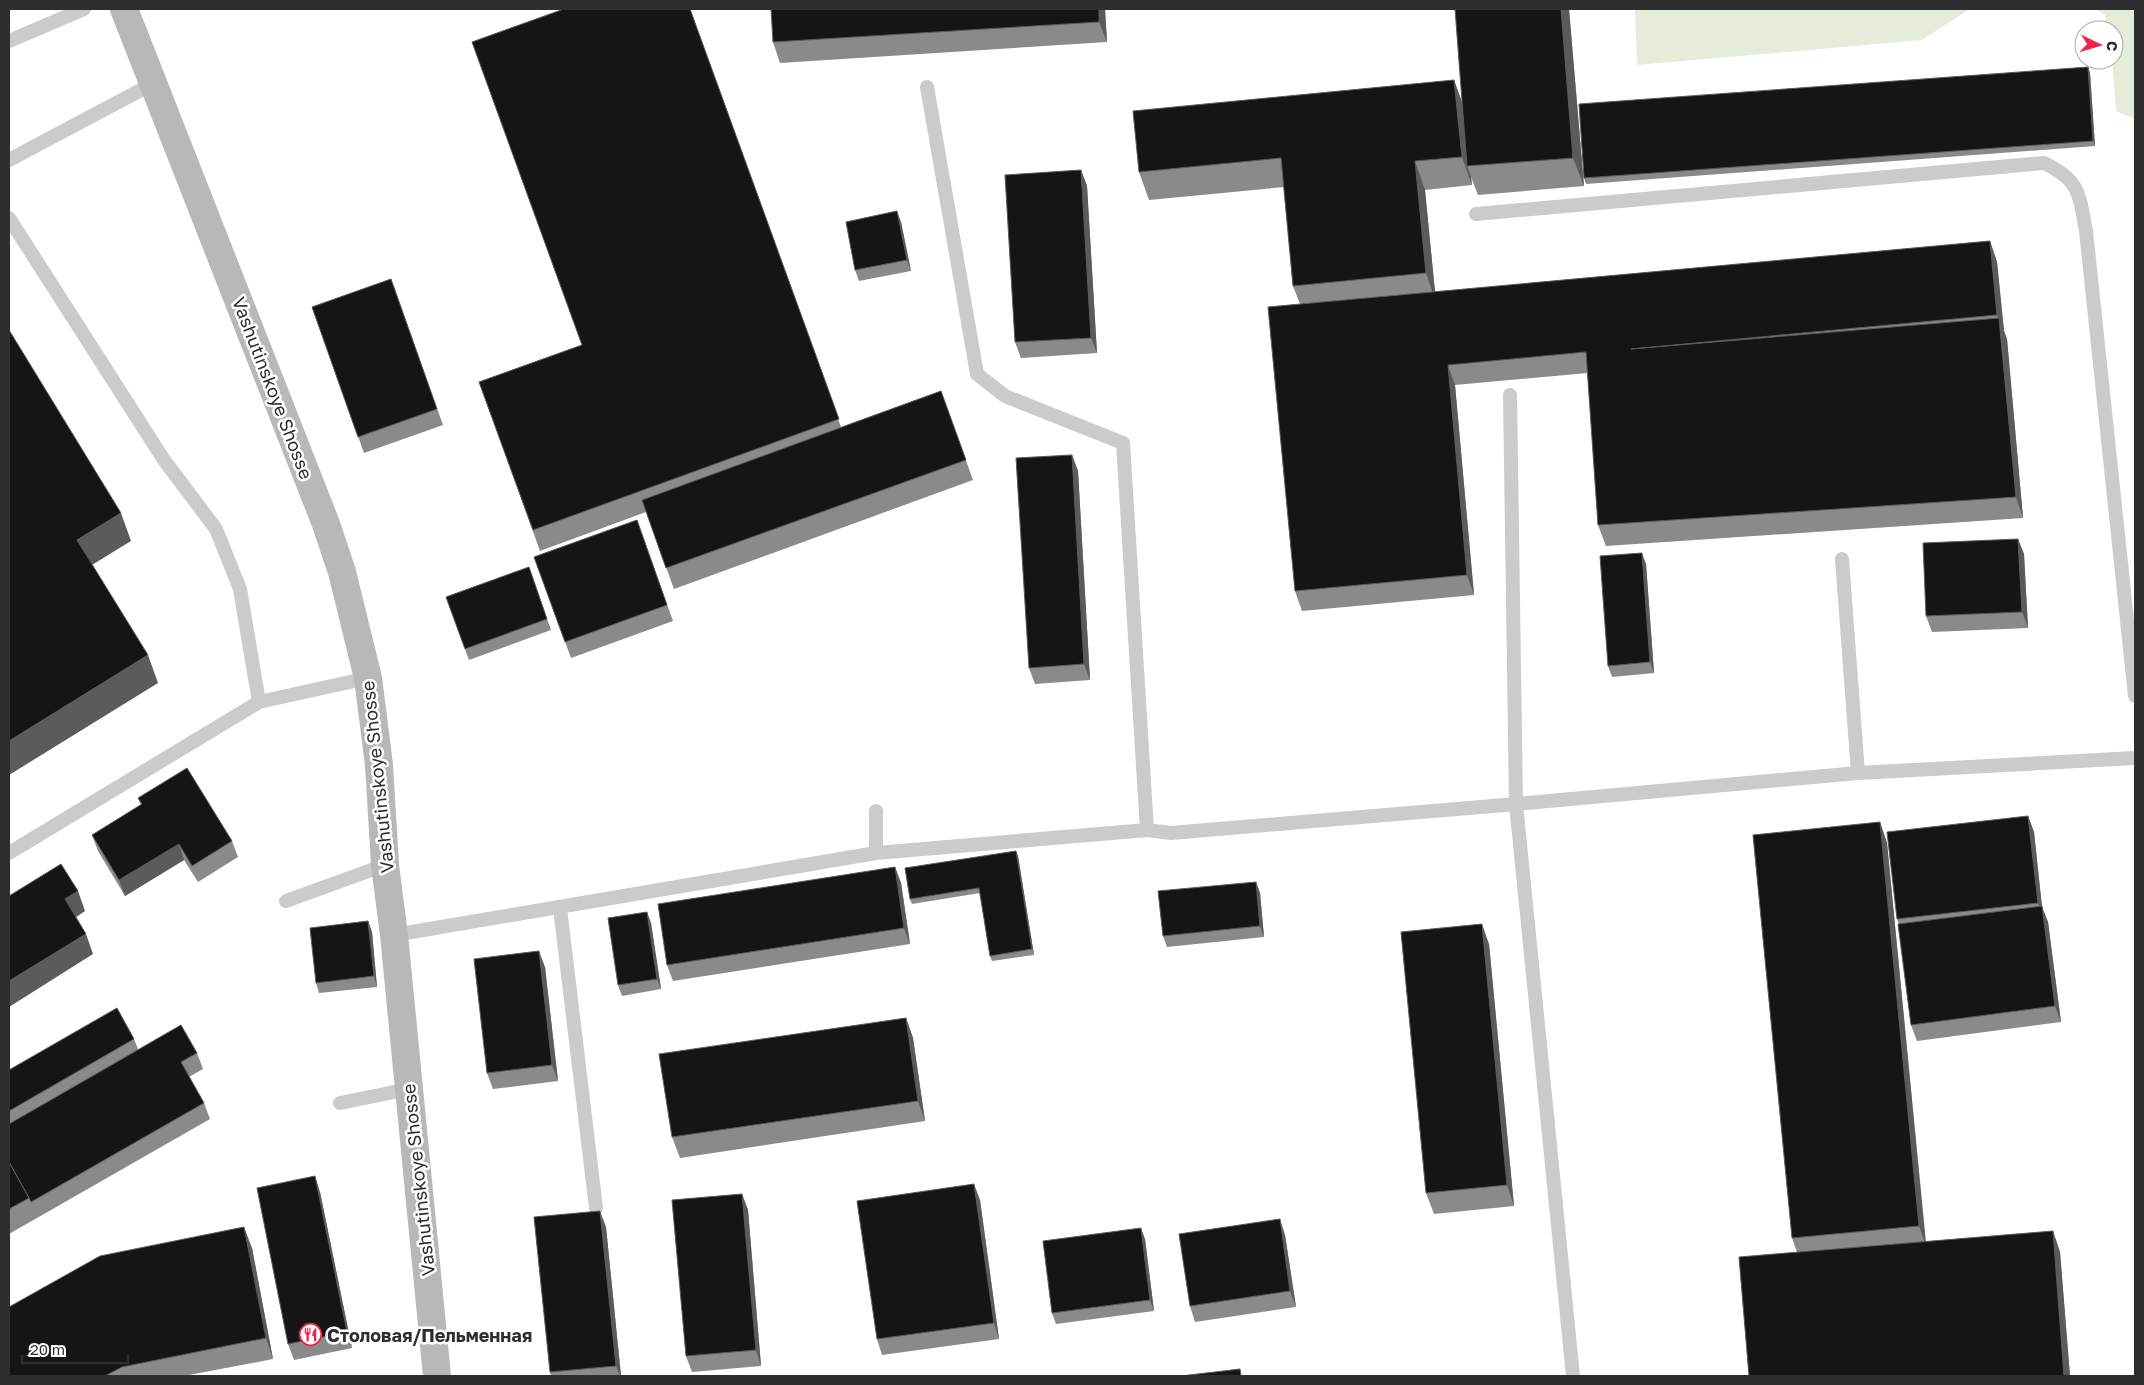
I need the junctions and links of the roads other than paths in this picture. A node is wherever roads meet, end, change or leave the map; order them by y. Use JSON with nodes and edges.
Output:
{"nodes":[{"id":1,"x":84,"y":9,"type":"edge"},
{"id":2,"x":124,"y":9,"type":"edge"},
{"id":3,"x":9,"y":41,"type":"edge"},
{"id":4,"x":154,"y":82,"type":"junction"},
{"id":5,"x":927,"y":87,"type":"dead end"},
{"id":6,"x":9,"y":160,"type":"edge"},
{"id":7,"x":1476,"y":214,"type":"dead end"},
{"id":8,"x":9,"y":218,"type":"edge"},
{"id":9,"x":1510,"y":394,"type":"dead end"},
{"id":10,"x":1842,"y":560,"type":"dead end"},
{"id":11,"x":368,"y":678,"type":"junction"},
{"id":12,"x":2135,"y":696,"type":"edge"},
{"id":13,"x":259,"y":702,"type":"junction"},
{"id":14,"x":2135,"y":758,"type":"edge"},
{"id":15,"x":1858,"y":773,"type":"junction"},
{"id":16,"x":1516,"y":804,"type":"junction"},
{"id":17,"x":876,"y":811,"type":"dead end"},
{"id":18,"x":1147,"y":830,"type":"junction"},
{"id":19,"x":9,"y":853,"type":"edge"},
{"id":20,"x":876,"y":853,"type":"junction"},
{"id":21,"x":384,"y":865,"type":"junction"},
{"id":22,"x":286,"y":901,"type":"dead end"},
{"id":23,"x":560,"y":908,"type":"junction"},
{"id":24,"x":394,"y":935,"type":"junction"},
{"id":25,"x":409,"y":1089,"type":"junction"},
{"id":26,"x":340,"y":1103,"type":"dead end"},
{"id":27,"x":596,"y":1208,"type":"dead end"},
{"id":28,"x":437,"y":1376,"type":"edge"},
{"id":29,"x":1573,"y":1376,"type":"edge"}],
"edges":[{"from":1,"to":3,"type":"lane"},
{"from":2,"to":4,"type":"street","name":"Vashutinskoye Shosse"},
{"from":4,"to":6,"type":"lane"},
{"from":4,"to":11,"type":"street","name":"Vashutinskoye Shosse"},
{"from":5,"to":18,"type":"lane"},
{"from":7,"to":12,"type":"lane"},
{"from":8,"to":13,"type":"lane"},
{"from":9,"to":16,"type":"lane"},
{"from":10,"to":15,"type":"lane"},
{"from":11,"to":13,"type":"lane"},
{"from":11,"to":21,"type":"street","name":"Vashutinskoye Shosse"},
{"from":13,"to":19,"type":"lane"},
{"from":14,"to":15,"type":"lane"},
{"from":15,"to":16,"type":"lane"},
{"from":16,"to":18,"type":"lane"},
{"from":16,"to":29,"type":"lane"},
{"from":17,"to":20,"type":"lane"},
{"from":18,"to":20,"type":"lane"},
{"from":20,"to":23,"type":"lane"},
{"from":21,"to":22,"type":"lane"},
{"from":21,"to":24,"type":"street","name":"Vashutinskoye Shosse"},
{"from":23,"to":24,"type":"lane"},
{"from":23,"to":27,"type":"lane"},
{"from":24,"to":25,"type":"street","name":"Vashutinskoye Shosse"},
{"from":25,"to":26,"type":"lane"},
{"from":25,"to":28,"type":"street","name":"Vashutinskoye Shosse"}]}
